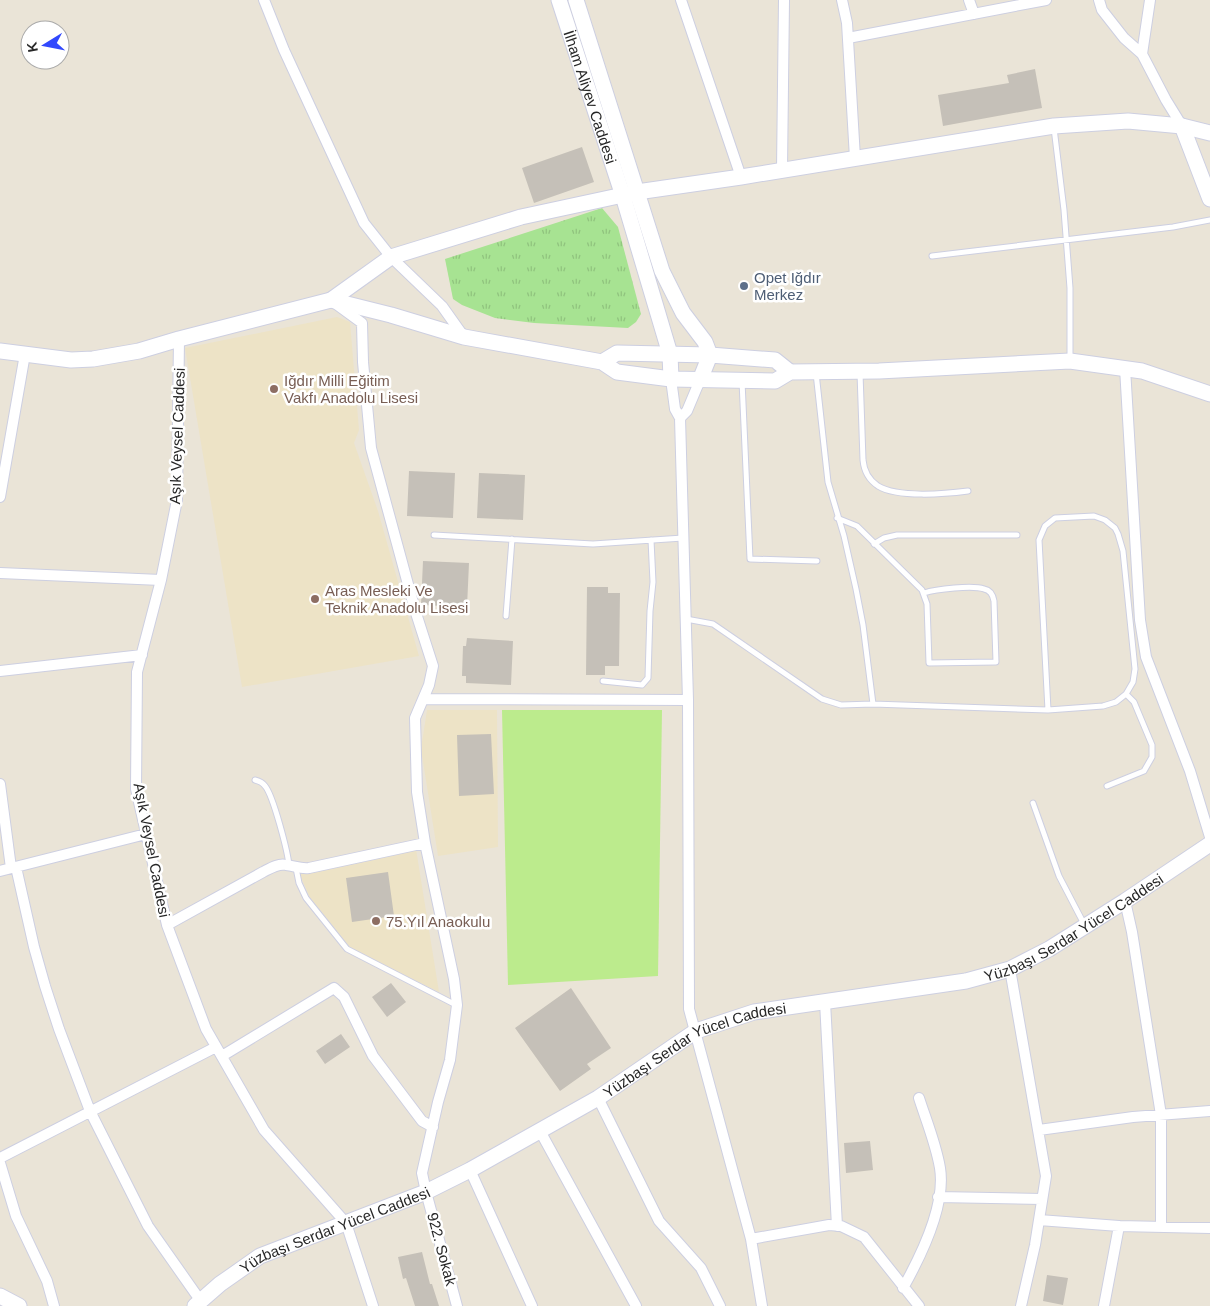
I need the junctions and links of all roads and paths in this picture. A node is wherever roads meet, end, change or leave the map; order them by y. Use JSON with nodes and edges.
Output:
{"nodes":[{"id":1,"x":264,"y":0,"type":"edge"},
{"id":2,"x":558,"y":0,"type":"edge"},
{"id":3,"x":576,"y":0,"type":"edge"},
{"id":4,"x":681,"y":0,"type":"edge"},
{"id":5,"x":784,"y":0,"type":"edge"},
{"id":6,"x":842,"y":0,"type":"edge"},
{"id":7,"x":969,"y":0,"type":"edge"},
{"id":8,"x":1046,"y":0,"type":"edge"},
{"id":9,"x":1098,"y":0,"type":"edge"},
{"id":10,"x":1150,"y":0,"type":"edge"},
{"id":11,"x":974,"y":14,"type":"junction"},
{"id":12,"x":848,"y":38,"type":"junction"},
{"id":13,"x":1142,"y":54,"type":"junction"},
{"id":14,"x":1054,"y":126,"type":"junction"},
{"id":15,"x":1182,"y":126,"type":"junction"},
{"id":16,"x":1210,"y":133,"type":"edge"},
{"id":17,"x":855,"y":158,"type":"junction"},
{"id":18,"x":782,"y":170,"type":"junction"},
{"id":19,"x":741,"y":177,"type":"junction"},
{"id":20,"x":630,"y":194,"type":"junction"},
{"id":21,"x":1210,"y":200,"type":"edge"},
{"id":22,"x":1210,"y":220,"type":"edge"},
{"id":23,"x":1066,"y":239,"type":"junction"},
{"id":24,"x":932,"y":256,"type":"dead end"},
{"id":25,"x":390,"y":257,"type":"junction"},
{"id":26,"x":331,"y":300,"type":"junction"},
{"id":27,"x":464,"y":337,"type":"junction"},
{"id":28,"x":179,"y":339,"type":"junction"},
{"id":29,"x":0,"y":350,"type":"edge"},
{"id":30,"x":24,"y":354,"type":"junction"},
{"id":31,"x":670,"y":354,"type":"junction"},
{"id":32,"x":710,"y":355,"type":"junction"},
{"id":33,"x":1070,"y":361,"type":"junction"},
{"id":34,"x":602,"y":362,"type":"junction"},
{"id":35,"x":1125,"y":368,"type":"junction"},
{"id":36,"x":860,"y":371,"type":"junction"},
{"id":37,"x":790,"y":372,"type":"junction"},
{"id":38,"x":816,"y":372,"type":"junction"},
{"id":39,"x":671,"y":379,"type":"junction"},
{"id":40,"x":700,"y":380,"type":"junction"},
{"id":41,"x":742,"y":381,"type":"junction"},
{"id":42,"x":1210,"y":394,"type":"edge"},
{"id":43,"x":680,"y":418,"type":"junction"},
{"id":44,"x":968,"y":491,"type":"dead end"},
{"id":45,"x":0,"y":498,"type":"edge"},
{"id":46,"x":838,"y":518,"type":"junction"},
{"id":47,"x":434,"y":535,"type":"dead end"},
{"id":48,"x":1017,"y":535,"type":"dead end"},
{"id":49,"x":684,"y":538,"type":"junction"},
{"id":50,"x":512,"y":539,"type":"junction"},
{"id":51,"x":651,"y":540,"type":"junction"},
{"id":52,"x":874,"y":544,"type":"junction"},
{"id":53,"x":817,"y":560,"type":"dead end"},
{"id":54,"x":0,"y":573,"type":"edge"},
{"id":55,"x":161,"y":580,"type":"junction"},
{"id":56,"x":924,"y":593,"type":"junction"},
{"id":57,"x":506,"y":616,"type":"dead end"},
{"id":58,"x":686,"y":619,"type":"junction"},
{"id":59,"x":142,"y":655,"type":"junction"},
{"id":60,"x":0,"y":671,"type":"edge"},
{"id":61,"x":602,"y":681,"type":"dead end"},
{"id":62,"x":1126,"y":694,"type":"junction"},
{"id":63,"x":424,"y":699,"type":"junction"},
{"id":64,"x":688,"y":700,"type":"junction"},
{"id":65,"x":873,"y":704,"type":"junction"},
{"id":66,"x":1048,"y":710,"type":"junction"},
{"id":67,"x":255,"y":780,"type":"dead end"},
{"id":68,"x":0,"y":784,"type":"edge"},
{"id":69,"x":1107,"y":786,"type":"dead end"},
{"id":70,"x":1033,"y":803,"type":"dead end"},
{"id":71,"x":146,"y":834,"type":"junction"},
{"id":72,"x":1210,"y":837,"type":"edge"},
{"id":73,"x":425,"y":843,"type":"junction"},
{"id":74,"x":1210,"y":844,"type":"edge"},
{"id":75,"x":14,"y":867,"type":"junction"},
{"id":76,"x":293,"y":867,"type":"junction"},
{"id":77,"x":0,"y":871,"type":"edge"},
{"id":78,"x":1125,"y":902,"type":"junction"},
{"id":79,"x":167,"y":925,"type":"junction"},
{"id":80,"x":1085,"y":926,"type":"junction"},
{"id":81,"x":1010,"y":969,"type":"junction"},
{"id":82,"x":825,"y":1002,"type":"junction"},
{"id":83,"x":457,"y":1005,"type":"junction"},
{"id":84,"x":696,"y":1032,"type":"junction"},
{"id":85,"x":216,"y":1046,"type":"junction"},
{"id":86,"x":222,"y":1056,"type":"junction"},
{"id":87,"x":598,"y":1098,"type":"junction"},
{"id":88,"x":919,"y":1098,"type":"dead end"},
{"id":89,"x":90,"y":1111,"type":"junction"},
{"id":90,"x":1210,"y":1112,"type":"edge"},
{"id":91,"x":1161,"y":1115,"type":"junction"},
{"id":92,"x":432,"y":1126,"type":"junction"},
{"id":93,"x":1039,"y":1130,"type":"junction"},
{"id":94,"x":540,"y":1131,"type":"junction"},
{"id":95,"x":0,"y":1158,"type":"edge"},
{"id":96,"x":0,"y":1163,"type":"edge"},
{"id":97,"x":470,"y":1170,"type":"junction"},
{"id":98,"x":426,"y":1192,"type":"junction"},
{"id":99,"x":938,"y":1197,"type":"junction"},
{"id":100,"x":1042,"y":1199,"type":"junction"},
{"id":101,"x":1039,"y":1220,"type":"junction"},
{"id":102,"x":346,"y":1223,"type":"junction"},
{"id":103,"x":837,"y":1226,"type":"junction"},
{"id":104,"x":1119,"y":1226,"type":"junction"},
{"id":105,"x":1161,"y":1227,"type":"junction"},
{"id":106,"x":1210,"y":1228,"type":"edge"},
{"id":107,"x":751,"y":1239,"type":"junction"},
{"id":108,"x":904,"y":1288,"type":"junction"},
{"id":109,"x":0,"y":1296,"type":"edge"},
{"id":110,"x":197,"y":1303,"type":"edge"},
{"id":111,"x":19,"y":1306,"type":"edge"},
{"id":112,"x":54,"y":1306,"type":"edge"},
{"id":113,"x":373,"y":1306,"type":"edge"},
{"id":114,"x":457,"y":1306,"type":"edge"},
{"id":115,"x":532,"y":1306,"type":"edge"},
{"id":116,"x":636,"y":1306,"type":"edge"},
{"id":117,"x":720,"y":1306,"type":"edge"},
{"id":118,"x":762,"y":1306,"type":"edge"},
{"id":119,"x":919,"y":1306,"type":"edge"},
{"id":120,"x":1020,"y":1306,"type":"edge"},
{"id":121,"x":1104,"y":1306,"type":"edge"}],
"edges":[{"from":1,"to":25,"type":"street"},
{"from":2,"to":20,"type":"street","name":"İlham Aliyev Caddesi"},
{"from":3,"to":20,"type":"street","name":"İlham Aliyev Caddesi"},
{"from":4,"to":19,"type":"street"},
{"from":5,"to":18,"type":"street"},
{"from":6,"to":12,"type":"street"},
{"from":7,"to":11,"type":"street"},
{"from":8,"to":11,"type":"street"},
{"from":9,"to":13,"type":"street"},
{"from":10,"to":13,"type":"street"},
{"from":11,"to":12,"type":"street"},
{"from":12,"to":17,"type":"street"},
{"from":13,"to":15,"type":"street"},
{"from":14,"to":15,"type":"street"},
{"from":14,"to":17,"type":"street"},
{"from":14,"to":23,"type":"lane"},
{"from":15,"to":16,"type":"street"},
{"from":15,"to":21,"type":"street"},
{"from":17,"to":18,"type":"street"},
{"from":18,"to":19,"type":"street"},
{"from":19,"to":20,"type":"street"},
{"from":20,"to":25,"type":"street"},
{"from":20,"to":31,"type":"street"},
{"from":20,"to":32,"type":"street"},
{"from":22,"to":23,"type":"lane"},
{"from":23,"to":24,"type":"lane"},
{"from":23,"to":33,"type":"lane"},
{"from":25,"to":26,"type":"street"},
{"from":25,"to":27,"type":"street"},
{"from":26,"to":27,"type":"street"},
{"from":26,"to":28,"type":"street"},
{"from":26,"to":63,"type":"street","name":"922. Sokak"},
{"from":27,"to":34,"type":"street"},
{"from":28,"to":30,"type":"street"},
{"from":28,"to":55,"type":"street","name":"Aşık Veysel Caddesi"},
{"from":29,"to":30,"type":"street"},
{"from":30,"to":45,"type":"street"},
{"from":31,"to":32,"type":"street"},
{"from":31,"to":34,"type":"street"},
{"from":31,"to":39,"type":"street"},
{"from":32,"to":37,"type":"street"},
{"from":32,"to":40,"type":"street"},
{"from":33,"to":35,"type":"street"},
{"from":33,"to":36,"type":"street"},
{"from":34,"to":39,"type":"street"},
{"from":35,"to":42,"type":"street"},
{"from":35,"to":72,"type":"street"},
{"from":36,"to":38,"type":"street"},
{"from":36,"to":44,"type":"lane"},
{"from":37,"to":38,"type":"street"},
{"from":37,"to":41,"type":"street"},
{"from":38,"to":46,"type":"lane"},
{"from":39,"to":40,"type":"street"},
{"from":39,"to":43,"type":"street"},
{"from":40,"to":41,"type":"street"},
{"from":40,"to":43,"type":"street"},
{"from":41,"to":53,"type":"lane"},
{"from":43,"to":49,"type":"street"},
{"from":46,"to":52,"type":"lane"},
{"from":46,"to":65,"type":"lane"},
{"from":47,"to":50,"type":"lane"},
{"from":48,"to":52,"type":"lane"},
{"from":49,"to":51,"type":"lane"},
{"from":49,"to":58,"type":"street"},
{"from":50,"to":51,"type":"lane"},
{"from":50,"to":57,"type":"lane"},
{"from":51,"to":61,"type":"lane"},
{"from":52,"to":56,"type":"lane"},
{"from":54,"to":55,"type":"street"},
{"from":55,"to":59,"type":"street","name":"Aşık Veysel Caddesi"},
{"from":56,"to":56,"type":"lane"},
{"from":58,"to":64,"type":"street"},
{"from":58,"to":65,"type":"lane"},
{"from":59,"to":60,"type":"street"},
{"from":59,"to":71,"type":"street","name":"Aşık Veysel Caddesi"},
{"from":62,"to":66,"type":"lane"},
{"from":62,"to":66,"type":"lane"},
{"from":62,"to":69,"type":"lane"},
{"from":63,"to":64,"type":"street"},
{"from":63,"to":73,"type":"street","name":"922. Sokak"},
{"from":64,"to":84,"type":"street"},
{"from":65,"to":66,"type":"lane"},
{"from":67,"to":76,"type":"lane"},
{"from":68,"to":75,"type":"street"},
{"from":70,"to":80,"type":"lane"},
{"from":71,"to":75,"type":"street"},
{"from":71,"to":79,"type":"street","name":"Aşık Veysel Caddesi"},
{"from":73,"to":76,"type":"street"},
{"from":73,"to":83,"type":"street","name":"922. Sokak"},
{"from":74,"to":78,"type":"street","name":"Yüzbaşı Serdar Yücel Caddesi"},
{"from":75,"to":77,"type":"street"},
{"from":75,"to":89,"type":"street"},
{"from":76,"to":79,"type":"street"},
{"from":76,"to":83,"type":"lane"},
{"from":78,"to":80,"type":"street","name":"Yüzbaşı Serdar Yücel Caddesi"},
{"from":78,"to":91,"type":"street"},
{"from":79,"to":85,"type":"street","name":"Aşık Veysel Caddesi"},
{"from":80,"to":81,"type":"street","name":"Yüzbaşı Serdar Yücel Caddesi"},
{"from":81,"to":82,"type":"street","name":"Yüzbaşı Serdar Yücel Caddesi"},
{"from":81,"to":93,"type":"street"},
{"from":82,"to":84,"type":"street","name":"Yüzbaşı Serdar Yücel Caddesi"},
{"from":82,"to":103,"type":"street"},
{"from":83,"to":92,"type":"street","name":"922. Sokak"},
{"from":84,"to":87,"type":"street","name":"Yüzbaşı Serdar Yücel Caddesi"},
{"from":84,"to":107,"type":"street"},
{"from":85,"to":86,"type":"street","name":"Aşık Veysel Caddesi"},
{"from":85,"to":89,"type":"street"},
{"from":86,"to":92,"type":"street"},
{"from":86,"to":102,"type":"street","name":"Aşık Veysel Caddesi"},
{"from":87,"to":94,"type":"street","name":"Yüzbaşı Serdar Yücel Caddesi"},
{"from":87,"to":117,"type":"street"},
{"from":88,"to":99,"type":"street"},
{"from":89,"to":95,"type":"street"},
{"from":89,"to":110,"type":"street"},
{"from":90,"to":91,"type":"street"},
{"from":91,"to":93,"type":"street"},
{"from":91,"to":105,"type":"street"},
{"from":92,"to":98,"type":"street","name":"922. Sokak"},
{"from":93,"to":100,"type":"street"},
{"from":94,"to":97,"type":"street","name":"Yüzbaşı Serdar Yücel Caddesi"},
{"from":94,"to":116,"type":"street"},
{"from":96,"to":112,"type":"street"},
{"from":97,"to":98,"type":"street","name":"Yüzbaşı Serdar Yücel Caddesi"},
{"from":97,"to":115,"type":"street"},
{"from":98,"to":102,"type":"street","name":"Yüzbaşı Serdar Yücel Caddesi"},
{"from":98,"to":114,"type":"street","name":"922. Sokak"},
{"from":99,"to":100,"type":"street"},
{"from":99,"to":108,"type":"street"},
{"from":100,"to":101,"type":"street"},
{"from":101,"to":104,"type":"street"},
{"from":101,"to":120,"type":"street"},
{"from":102,"to":110,"type":"street","name":"Yüzbaşı Serdar Yücel Caddesi"},
{"from":102,"to":113,"type":"street"},
{"from":103,"to":107,"type":"street"},
{"from":103,"to":108,"type":"street"},
{"from":104,"to":105,"type":"street"},
{"from":104,"to":121,"type":"street"},
{"from":105,"to":106,"type":"street"},
{"from":107,"to":118,"type":"street"},
{"from":108,"to":119,"type":"street"},
{"from":109,"to":111,"type":"street"}]}
